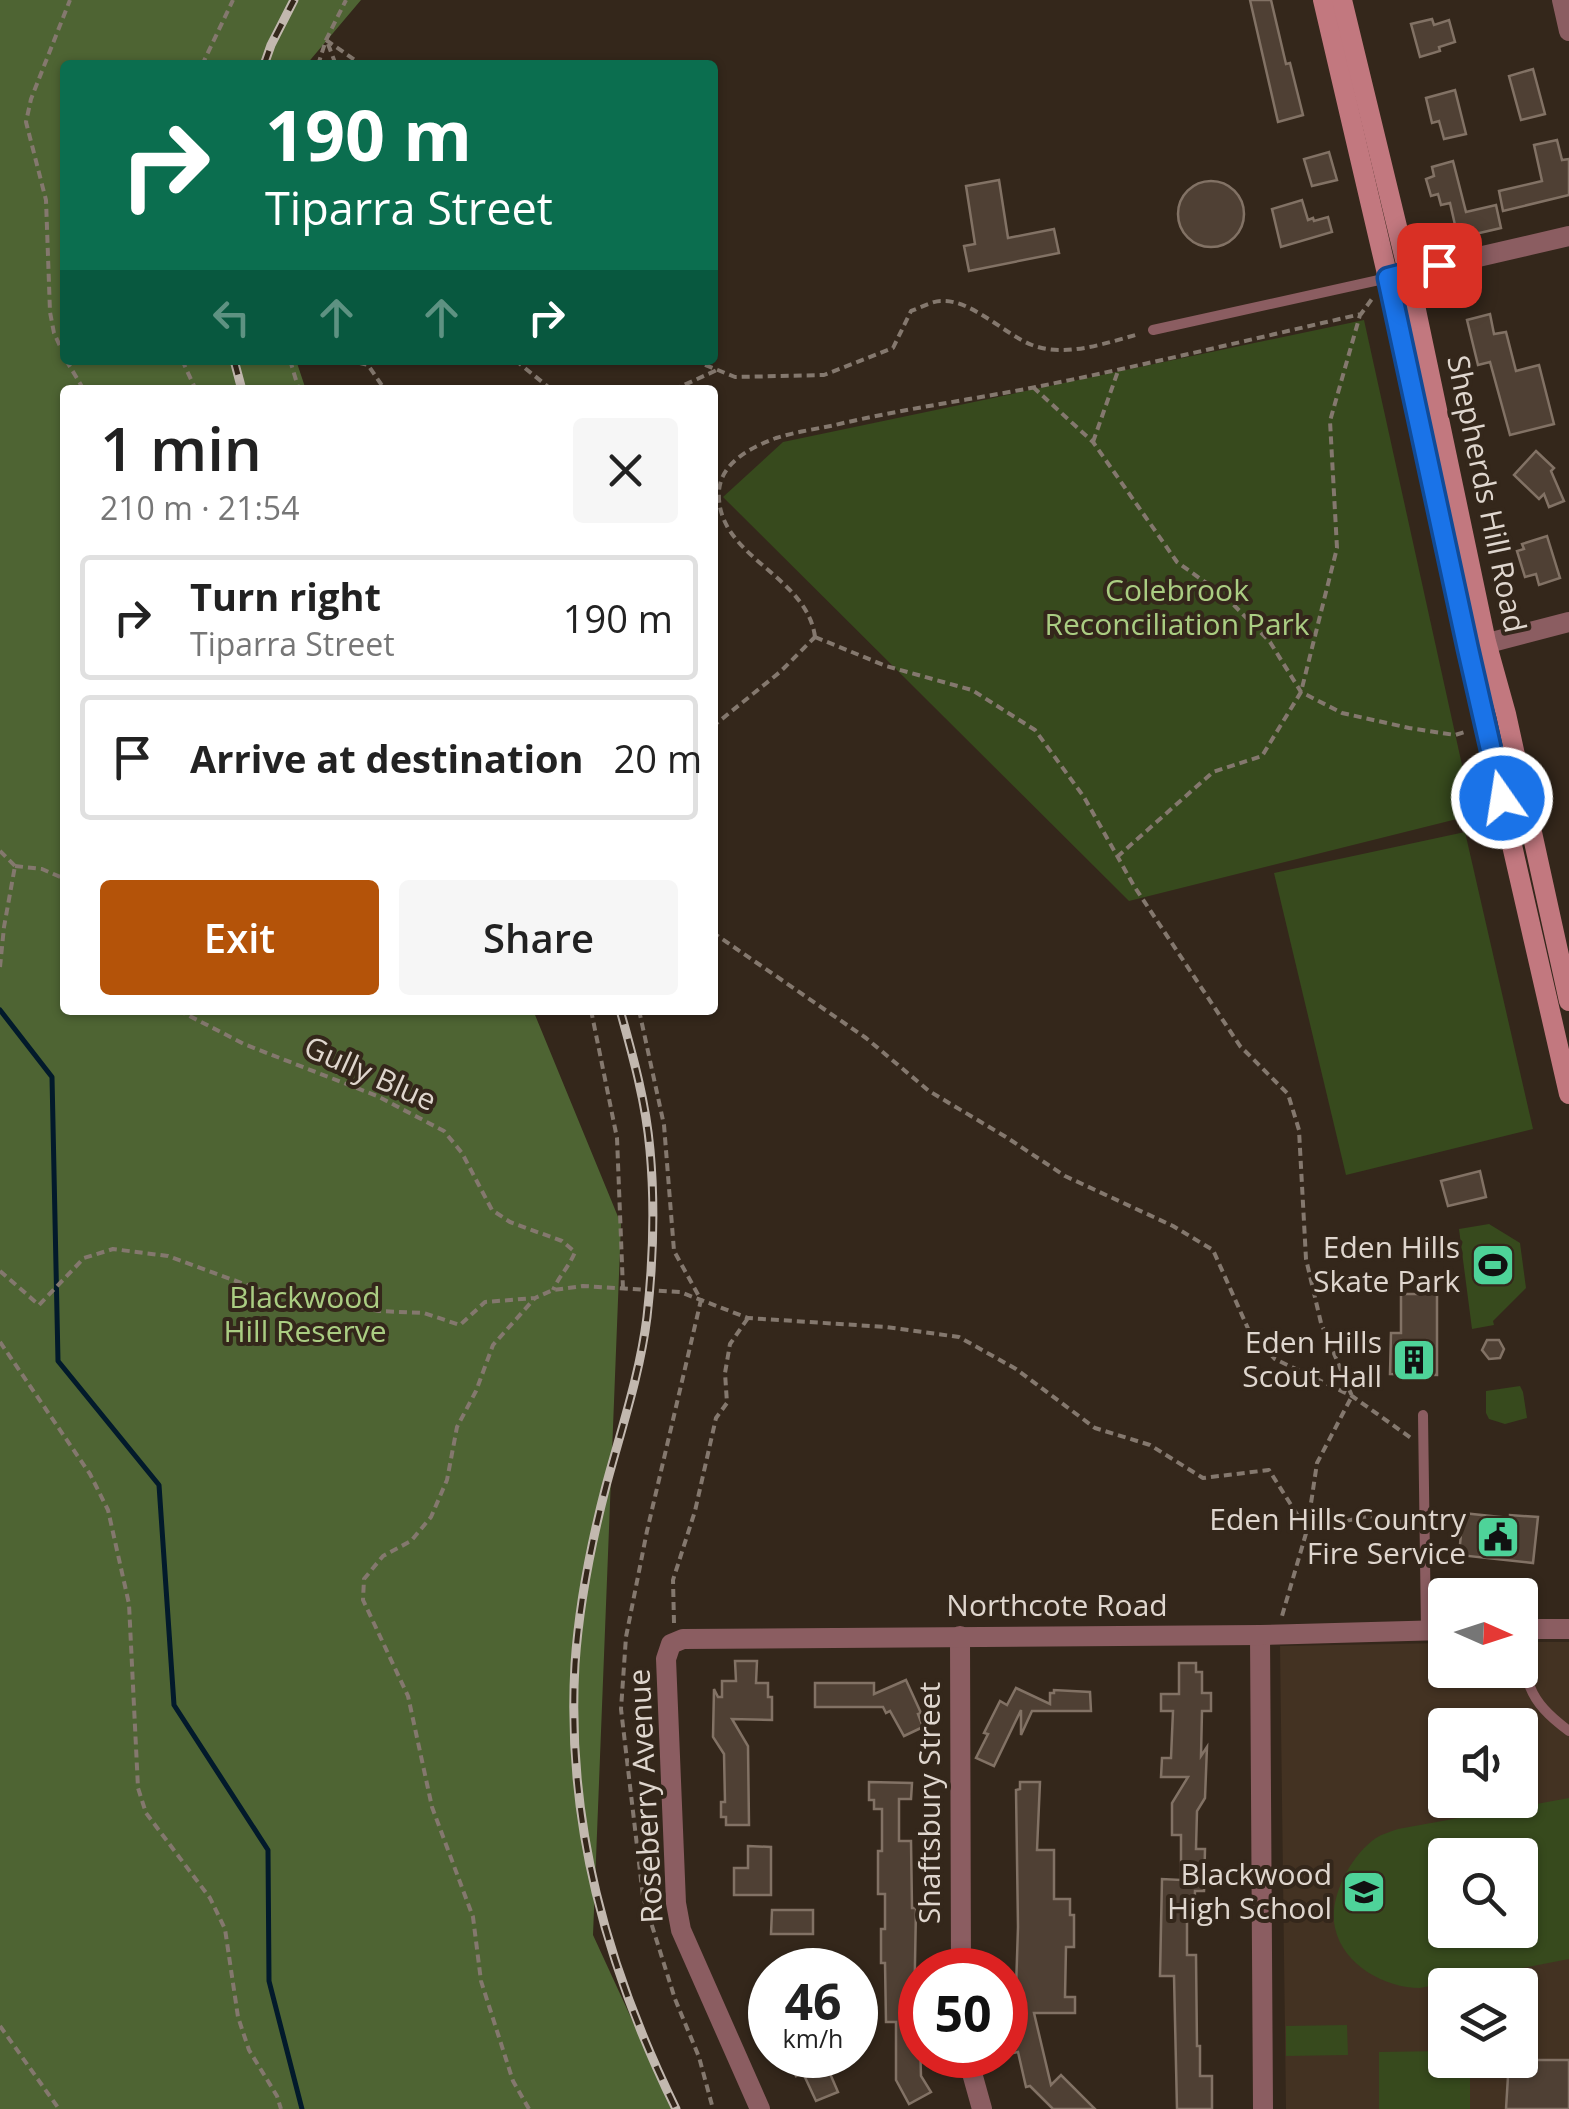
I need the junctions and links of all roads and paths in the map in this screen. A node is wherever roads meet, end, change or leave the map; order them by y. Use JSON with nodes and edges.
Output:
{"nodes":[{"id":1,"x":70,"y":0,"type":"edge"},
{"id":2,"x":233,"y":0,"type":"edge"},
{"id":3,"x":346,"y":0,"type":"edge"},
{"id":4,"x":1324,"y":0,"type":"edge"},
{"id":5,"x":1342,"y":0,"type":"edge"},
{"id":6,"x":1562,"y":0,"type":"edge"},
{"id":7,"x":1569,"y":31,"type":"edge"},
{"id":8,"x":326,"y":40,"type":"junction"},
{"id":9,"x":204,"y":60,"type":"edge"},
{"id":10,"x":320,"y":60,"type":"edge"},
{"id":11,"x":334,"y":60,"type":"edge"},
{"id":12,"x":355,"y":60,"type":"edge"},
{"id":13,"x":1569,"y":236,"type":"edge"},
{"id":14,"x":1398,"y":275,"type":"junction"},
{"id":15,"x":1361,"y":314,"type":"junction"},
{"id":16,"x":1153,"y":330,"type":"joint"},
{"id":17,"x":60,"y":346,"type":"edge"},
{"id":18,"x":521,"y":365,"type":"edge"},
{"id":19,"x":705,"y":365,"type":"edge"},
{"id":20,"x":717,"y":370,"type":"junction"},
{"id":21,"x":1119,"y":370,"type":"junction"},
{"id":22,"x":546,"y":385,"type":"edge"},
{"id":23,"x":684,"y":385,"type":"edge"},
{"id":24,"x":1033,"y":388,"type":"junction"},
{"id":25,"x":1093,"y":442,"type":"junction"},
{"id":26,"x":718,"y":493,"type":"joint"},
{"id":27,"x":1569,"y":622,"type":"edge"},
{"id":28,"x":815,"y":637,"type":"junction"},
{"id":29,"x":1477,"y":646,"type":"junction"},
{"id":30,"x":1301,"y":692,"type":"junction"},
{"id":31,"x":718,"y":722,"type":"edge"},
{"id":32,"x":1486,"y":724,"type":"junction"},
{"id":33,"x":0,"y":851,"type":"edge"},
{"id":34,"x":1118,"y":857,"type":"junction"},
{"id":35,"x":15,"y":866,"type":"junction"},
{"id":36,"x":60,"y":877,"type":"edge"},
{"id":37,"x":718,"y":936,"type":"edge"},
{"id":38,"x":0,"y":966,"type":"edge"},
{"id":39,"x":1569,"y":1001,"type":"edge"},
{"id":40,"x":188,"y":1015,"type":"edge"},
{"id":41,"x":592,"y":1015,"type":"edge"},
{"id":42,"x":640,"y":1015,"type":"edge"},
{"id":43,"x":1569,"y":1094,"type":"edge"},
{"id":44,"x":0,"y":1271,"type":"edge"},
{"id":45,"x":623,"y":1289,"type":"junction"},
{"id":46,"x":553,"y":1290,"type":"junction"},
{"id":47,"x":535,"y":1298,"type":"junction"},
{"id":48,"x":700,"y":1300,"type":"junction"},
{"id":49,"x":748,"y":1318,"type":"junction"},
{"id":50,"x":0,"y":1342,"type":"edge"},
{"id":51,"x":1352,"y":1396,"type":"junction"},
{"id":52,"x":1423,"y":1415,"type":"dead end"},
{"id":53,"x":1423,"y":1445,"type":"junction"},
{"id":54,"x":1424,"y":1526,"type":"junction"},
{"id":55,"x":1307,"y":1530,"type":"junction"},
{"id":56,"x":1430,"y":1578,"type":"edge"},
{"id":57,"x":1569,"y":1629,"type":"edge"},
{"id":58,"x":1428,"y":1630,"type":"edge"},
{"id":59,"x":1538,"y":1630,"type":"edge"},
{"id":60,"x":1270,"y":1634,"type":"junction"},
{"id":61,"x":960,"y":1636,"type":"junction"},
{"id":62,"x":671,"y":1644,"type":"junction"},
{"id":63,"x":1528,"y":1688,"type":"edge"},
{"id":64,"x":1569,"y":1731,"type":"edge"},
{"id":65,"x":961,"y":1948,"type":"edge"},
{"id":66,"x":0,"y":2026,"type":"edge"},
{"id":67,"x":973,"y":2078,"type":"edge"},
{"id":68,"x":59,"y":2109,"type":"edge"},
{"id":69,"x":281,"y":2109,"type":"edge"},
{"id":70,"x":528,"y":2109,"type":"edge"},
{"id":71,"x":713,"y":2109,"type":"edge"},
{"id":72,"x":760,"y":2109,"type":"edge"},
{"id":73,"x":982,"y":2109,"type":"edge"},
{"id":74,"x":1262,"y":2109,"type":"edge"}],
"edges":[{"from":1,"to":17,"type":"path"},
{"from":2,"to":9,"type":"path"},
{"from":3,"to":8,"type":"path"},
{"from":4,"to":14,"type":"main road","name":"Shepherds Hill Road"},
{"from":5,"to":14,"type":"main road","name":"Shepherds Hill Road"},
{"from":6,"to":7,"type":"street"},
{"from":8,"to":10,"type":"path"},
{"from":8,"to":11,"type":"path"},
{"from":8,"to":12,"type":"path"},
{"from":13,"to":14,"type":"street"},
{"from":14,"to":15,"type":"path"},
{"from":14,"to":16,"type":"lane"},
{"from":14,"to":29,"type":"main road","name":"Shepherds Hill Road"},
{"from":15,"to":21,"type":"path"},
{"from":15,"to":30,"type":"path"},
{"from":16,"to":20,"type":"path"},
{"from":18,"to":22,"type":"path"},
{"from":19,"to":20,"type":"path"},
{"from":20,"to":23,"type":"path"},
{"from":21,"to":24,"type":"path"},
{"from":21,"to":25,"type":"path"},
{"from":24,"to":25,"type":"path"},
{"from":24,"to":26,"type":"path"},
{"from":25,"to":30,"type":"path"},
{"from":26,"to":28,"type":"path"},
{"from":27,"to":29,"type":"street"},
{"from":28,"to":31,"type":"path"},
{"from":28,"to":34,"type":"path"},
{"from":29,"to":32,"type":"main road","name":"Shepherds Hill Road"},
{"from":29,"to":39,"type":"main road","name":"Shepherds Hill Road"},
{"from":30,"to":32,"type":"path"},
{"from":30,"to":34,"type":"path"},
{"from":32,"to":43,"type":"main road","name":"Shepherds Hill Road"},
{"from":33,"to":35,"type":"path"},
{"from":34,"to":51,"type":"path"},
{"from":35,"to":36,"type":"path"},
{"from":35,"to":38,"type":"path"},
{"from":37,"to":51,"type":"path"},
{"from":40,"to":46,"type":"path","name":"Gully Blue"},
{"from":41,"to":45,"type":"path"},
{"from":42,"to":48,"type":"path"},
{"from":44,"to":47,"type":"path"},
{"from":45,"to":46,"type":"path"},
{"from":45,"to":48,"type":"path"},
{"from":46,"to":47,"type":"path"},
{"from":47,"to":70,"type":"path"},
{"from":48,"to":49,"type":"path"},
{"from":48,"to":71,"type":"path"},
{"from":49,"to":55,"type":"path"},
{"from":49,"to":62,"type":"path"},
{"from":50,"to":69,"type":"path"},
{"from":51,"to":53,"type":"path"},
{"from":51,"to":55,"type":"path"},
{"from":52,"to":53,"type":"lane"},
{"from":53,"to":54,"type":"lane"},
{"from":54,"to":55,"type":"path"},
{"from":54,"to":56,"type":"lane"},
{"from":55,"to":60,"type":"path"},
{"from":57,"to":59,"type":"street"},
{"from":58,"to":60,"type":"street","name":"Northcote Road"},
{"from":60,"to":61,"type":"street","name":"Northcote Road"},
{"from":60,"to":74,"type":"street"},
{"from":61,"to":62,"type":"street","name":"Northcote Road"},
{"from":61,"to":65,"type":"street","name":"Shaftsbury Street"},
{"from":62,"to":72,"type":"street","name":"Roseberry Avenue"},
{"from":63,"to":64,"type":"lane"},
{"from":66,"to":68,"type":"path"},
{"from":67,"to":73,"type":"street"}]}
